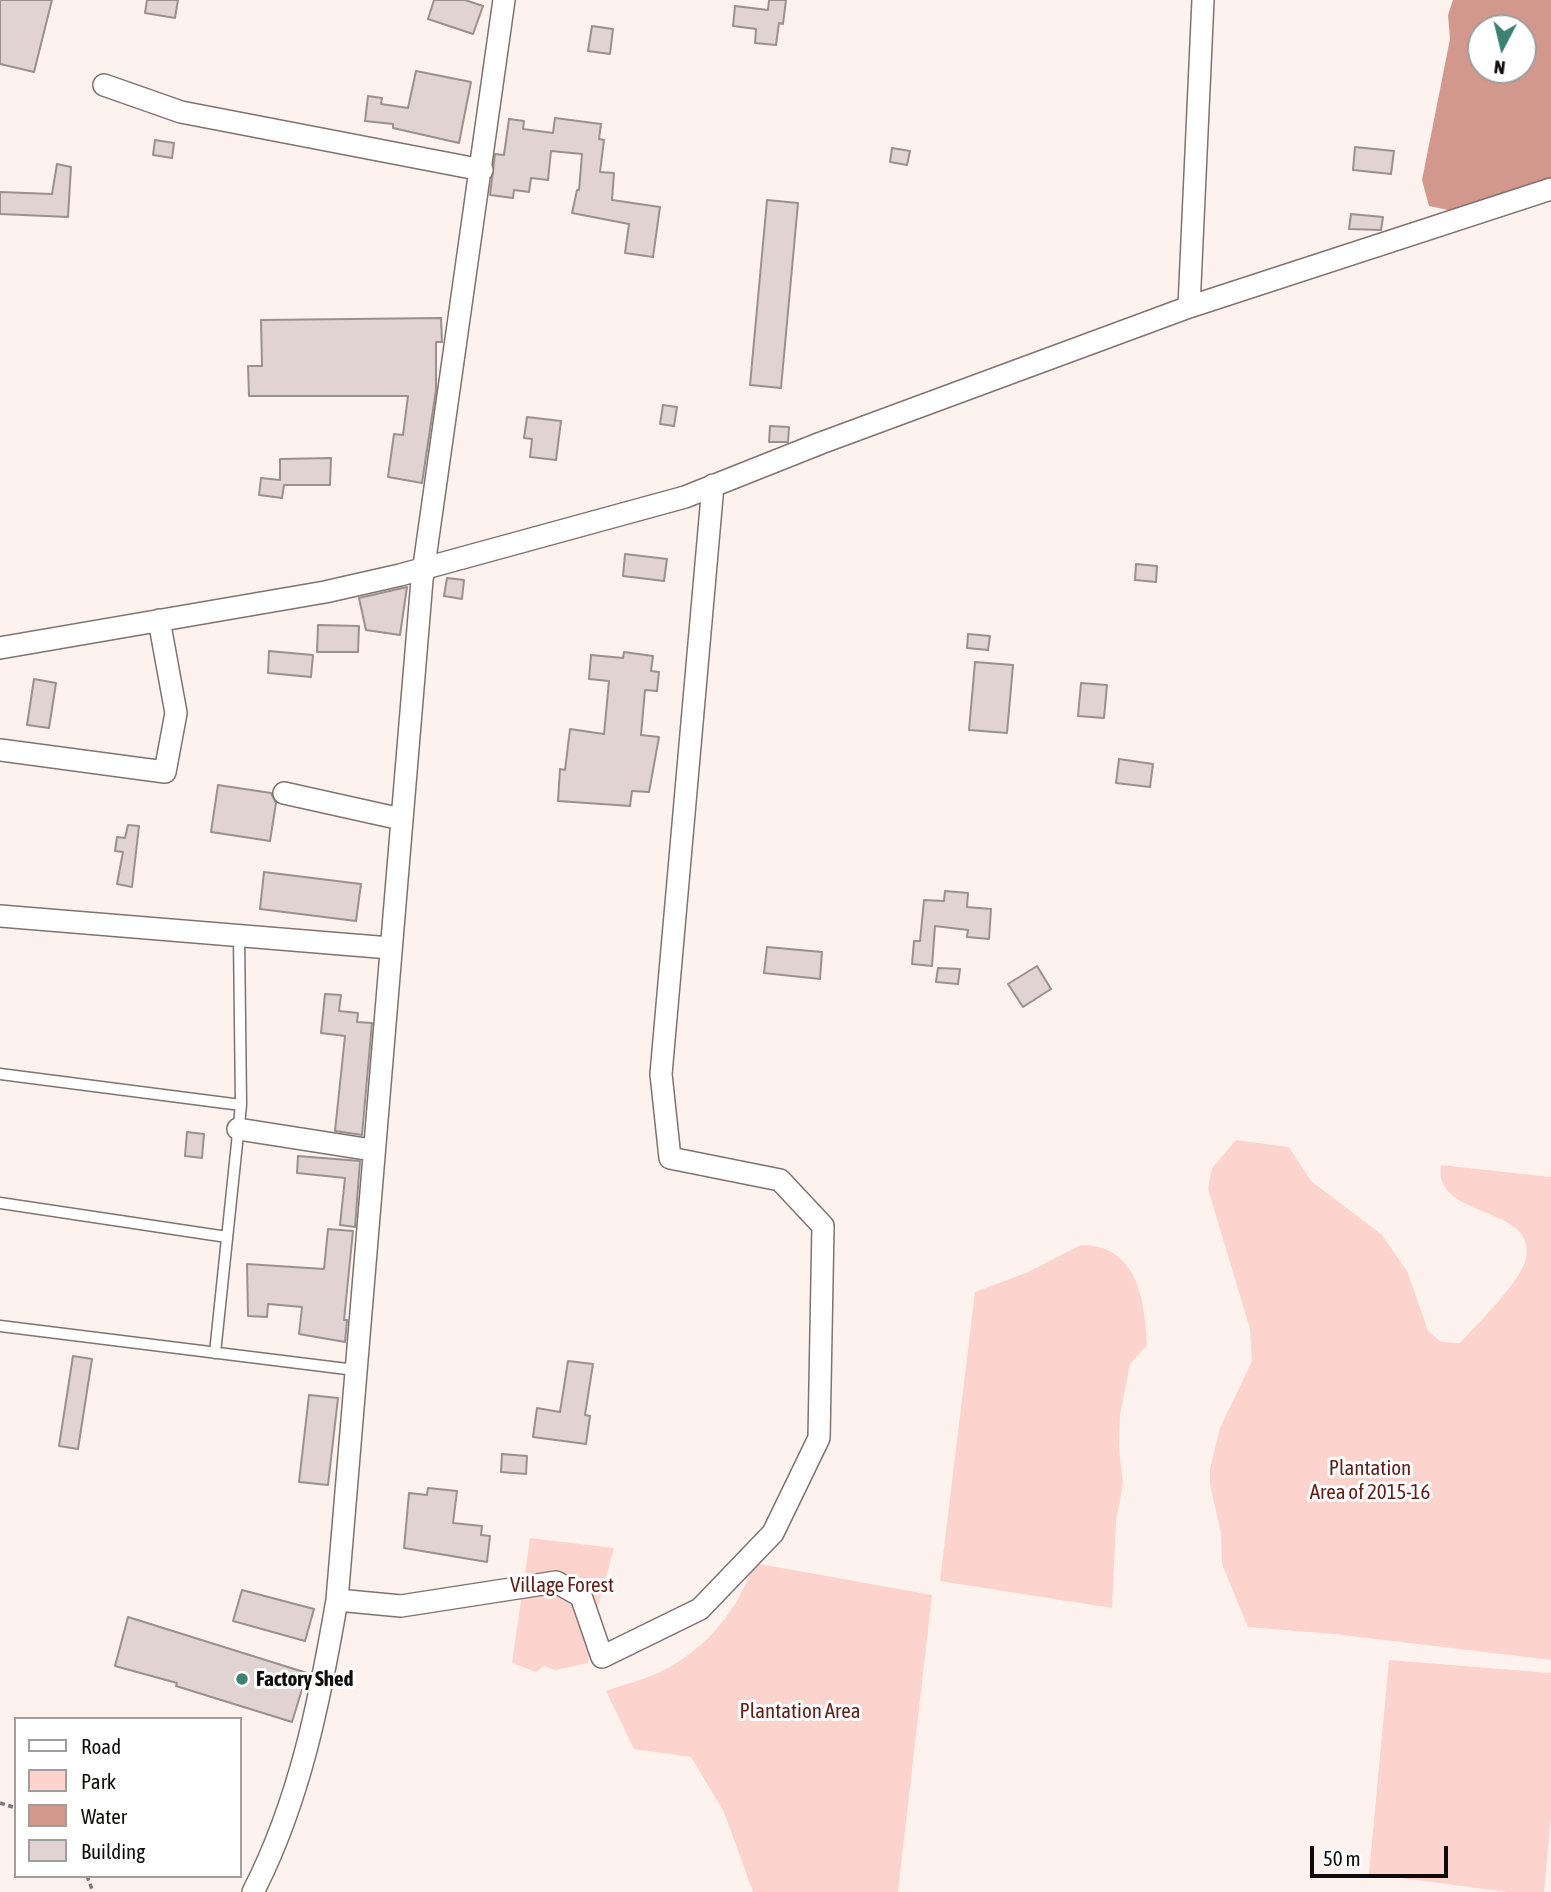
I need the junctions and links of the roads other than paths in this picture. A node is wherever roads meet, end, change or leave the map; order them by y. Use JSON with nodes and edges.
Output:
{"nodes":[{"id":1,"x":504,"y":0,"type":"edge"},
{"id":2,"x":1203,"y":0,"type":"edge"},
{"id":3,"x":104,"y":85,"type":"dead end"},
{"id":4,"x":482,"y":170,"type":"junction"},
{"id":5,"x":1551,"y":189,"type":"edge"},
{"id":6,"x":1189,"y":307,"type":"junction"},
{"id":7,"x":713,"y":485,"type":"junction"},
{"id":8,"x":424,"y":568,"type":"junction"},
{"id":9,"x":159,"y":620,"type":"junction"},
{"id":10,"x":0,"y":648,"type":"edge"},
{"id":11,"x":0,"y":750,"type":"edge"},
{"id":12,"x":284,"y":793,"type":"dead end"},
{"id":13,"x":401,"y":819,"type":"junction"},
{"id":14,"x":0,"y":916,"type":"edge"},
{"id":15,"x":239,"y":936,"type":"junction"},
{"id":16,"x":390,"y":948,"type":"junction"},
{"id":17,"x":0,"y":1074,"type":"edge"},
{"id":18,"x":241,"y":1105,"type":"junction"},
{"id":19,"x":238,"y":1129,"type":"junction"},
{"id":20,"x":372,"y":1150,"type":"junction"},
{"id":21,"x":0,"y":1203,"type":"edge"},
{"id":22,"x":227,"y":1237,"type":"junction"},
{"id":23,"x":0,"y":1326,"type":"edge"},
{"id":24,"x":215,"y":1353,"type":"junction"},
{"id":25,"x":355,"y":1370,"type":"junction"},
{"id":26,"x":337,"y":1600,"type":"junction"},
{"id":27,"x":253,"y":1892,"type":"edge"}],
"edges":[{"from":1,"to":4,"type":"street"},
{"from":2,"to":6,"type":"street"},
{"from":3,"to":4,"type":"street"},
{"from":4,"to":8,"type":"street"},
{"from":5,"to":6,"type":"street"},
{"from":6,"to":7,"type":"street"},
{"from":7,"to":8,"type":"street"},
{"from":7,"to":26,"type":"street"},
{"from":8,"to":9,"type":"street"},
{"from":8,"to":13,"type":"street"},
{"from":9,"to":10,"type":"street"},
{"from":9,"to":11,"type":"street"},
{"from":12,"to":13,"type":"street"},
{"from":13,"to":16,"type":"street"},
{"from":14,"to":15,"type":"street"},
{"from":15,"to":16,"type":"street"},
{"from":15,"to":18,"type":"lane"},
{"from":16,"to":20,"type":"street"},
{"from":17,"to":18,"type":"lane"},
{"from":18,"to":19,"type":"lane"},
{"from":19,"to":20,"type":"street"},
{"from":19,"to":22,"type":"lane"},
{"from":20,"to":25,"type":"street"},
{"from":21,"to":22,"type":"lane"},
{"from":22,"to":24,"type":"lane"},
{"from":23,"to":24,"type":"lane"},
{"from":24,"to":25,"type":"lane"},
{"from":25,"to":26,"type":"street"},
{"from":26,"to":27,"type":"street"}]}
